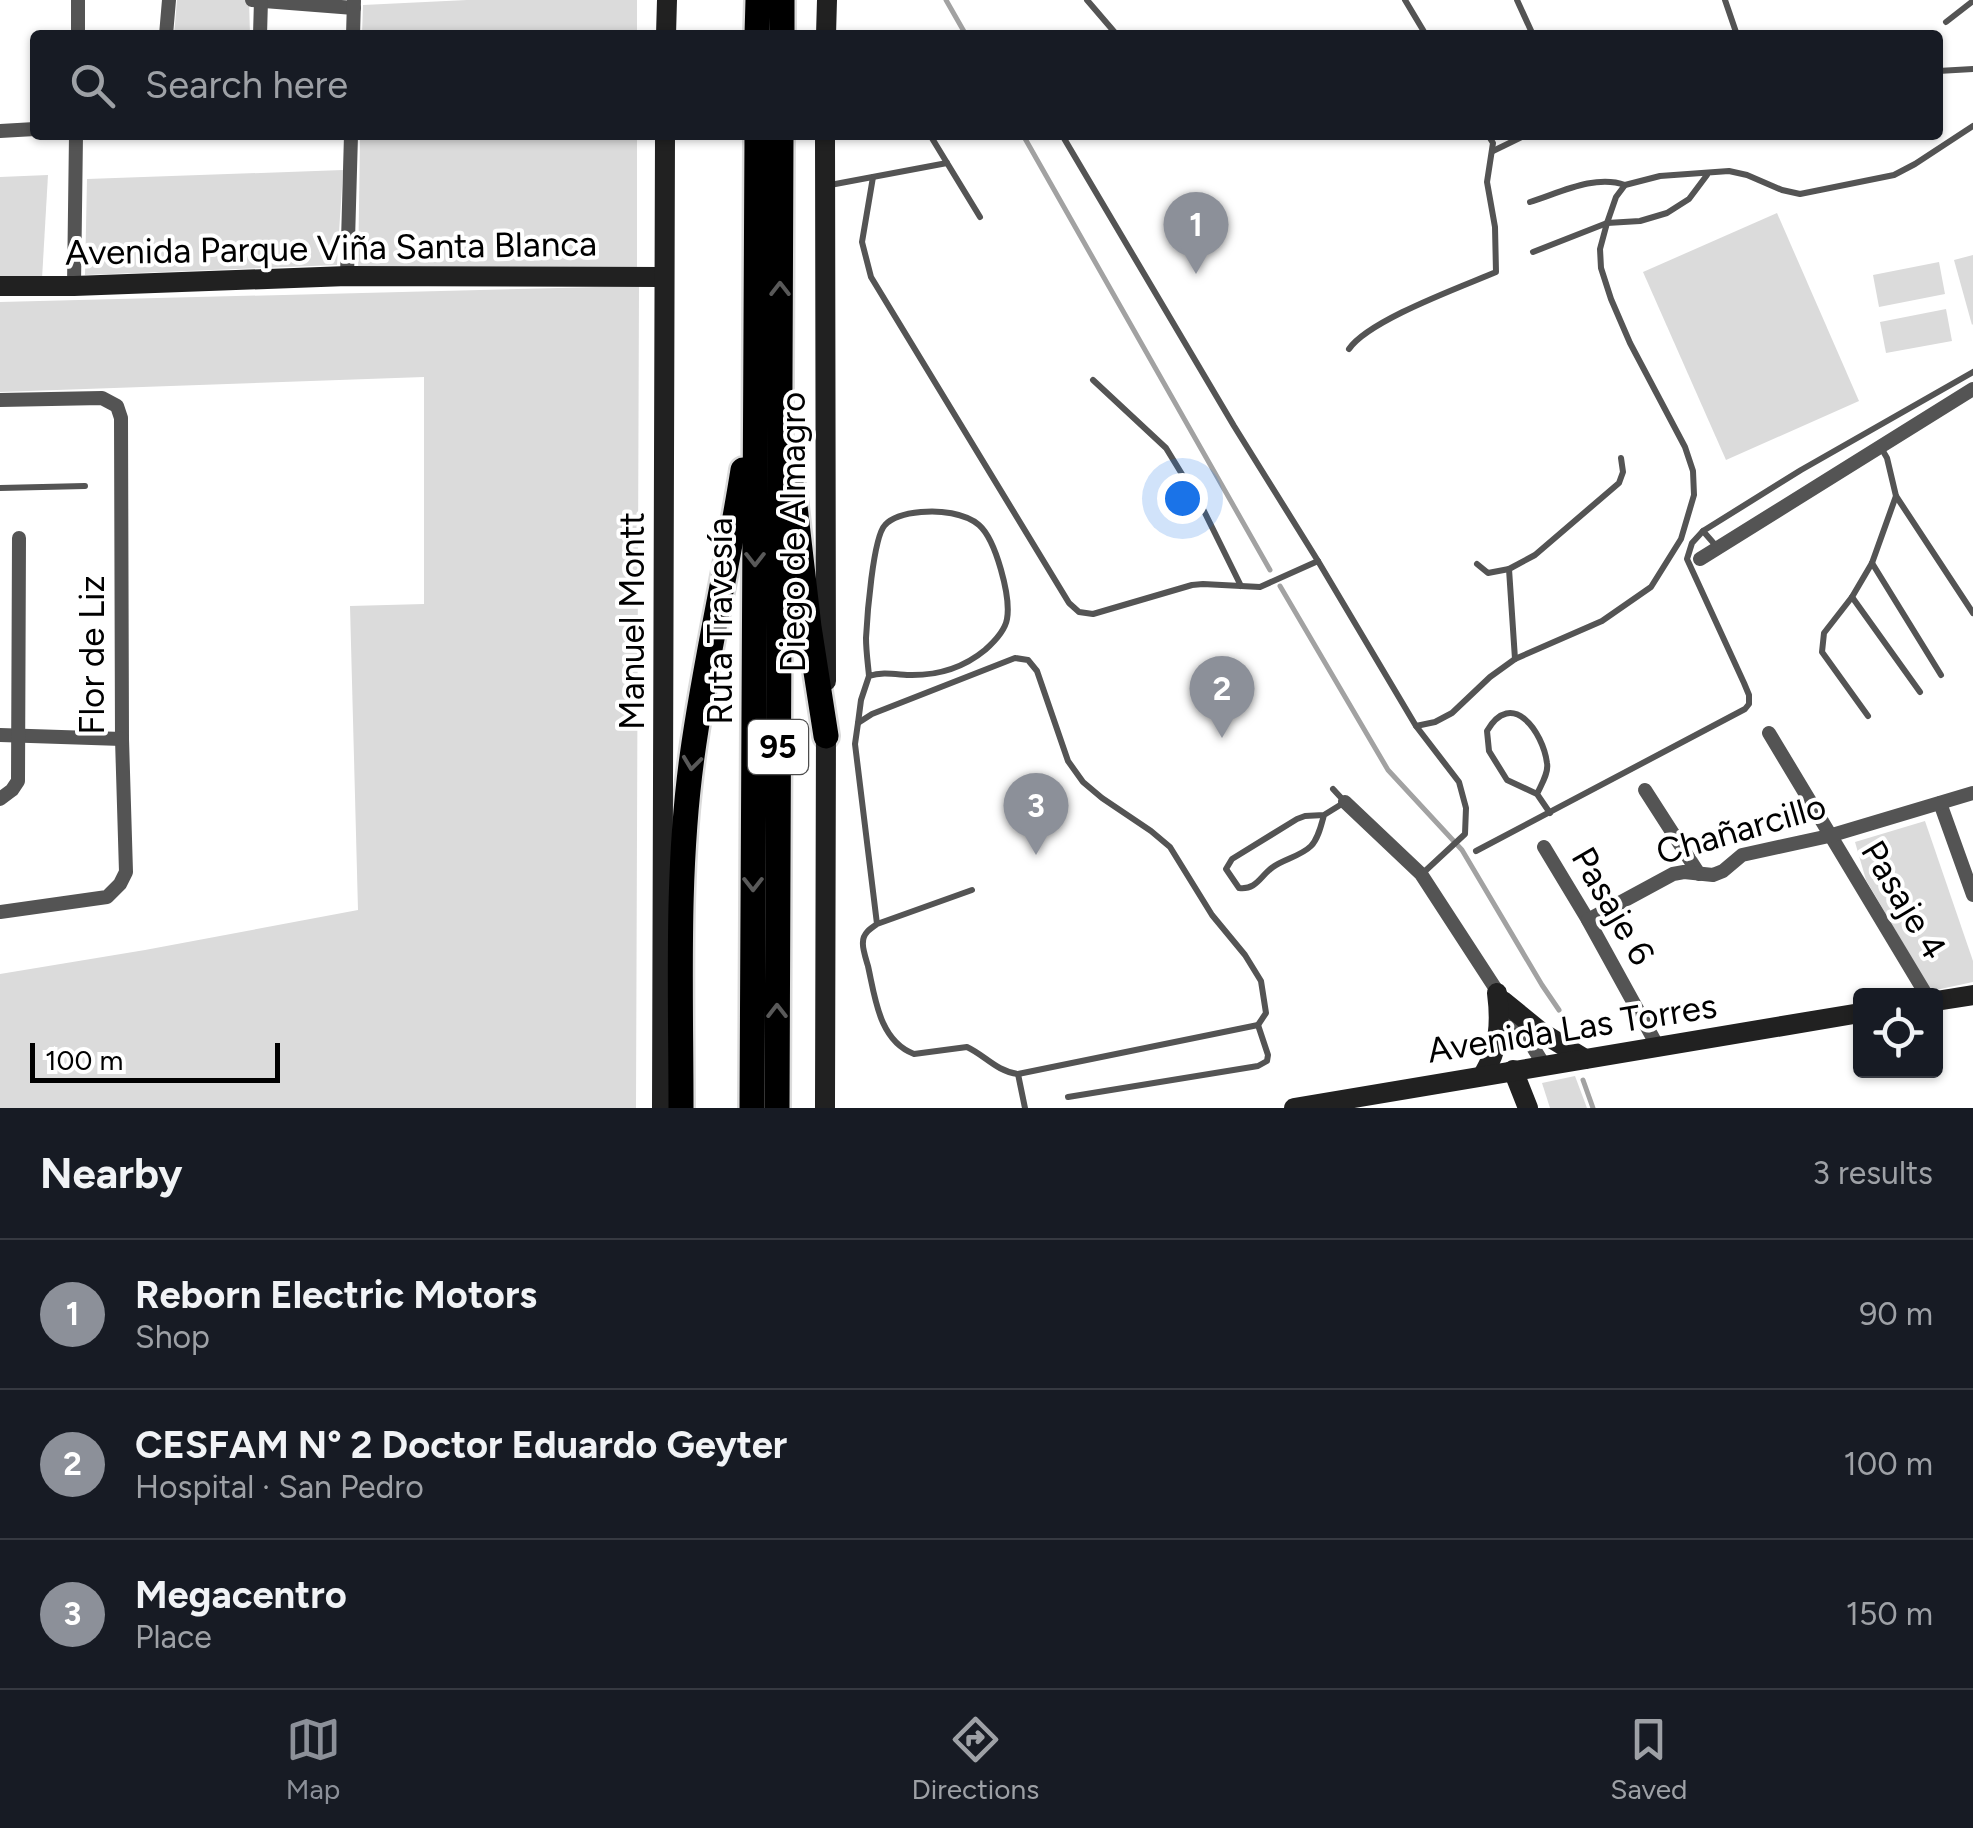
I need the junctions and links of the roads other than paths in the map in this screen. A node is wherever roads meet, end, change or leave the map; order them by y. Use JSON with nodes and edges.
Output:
{"nodes":[{"id":1,"x":78,"y":0,"type":"edge"},
{"id":2,"x":169,"y":0,"type":"edge"},
{"id":3,"x":252,"y":0,"type":"edge"},
{"id":4,"x":261,"y":0,"type":"edge"},
{"id":5,"x":667,"y":0,"type":"edge"},
{"id":6,"x":758,"y":0,"type":"edge"},
{"id":7,"x":782,"y":0,"type":"edge"},
{"id":8,"x":827,"y":0,"type":"edge"},
{"id":9,"x":1087,"y":0,"type":"edge"},
{"id":10,"x":1405,"y":0,"type":"edge"},
{"id":11,"x":1517,"y":0,"type":"edge"},
{"id":12,"x":1725,"y":0,"type":"edge"},
{"id":13,"x":1973,"y":2,"type":"edge"},
{"id":14,"x":354,"y":4,"type":"edge"},
{"id":15,"x":1946,"y":22,"type":"dead end"},
{"id":16,"x":78,"y":30,"type":"edge"},
{"id":17,"x":166,"y":30,"type":"edge"},
{"id":18,"x":260,"y":30,"type":"edge"},
{"id":19,"x":354,"y":30,"type":"edge"},
{"id":20,"x":666,"y":30,"type":"edge"},
{"id":21,"x":758,"y":30,"type":"edge"},
{"id":22,"x":782,"y":30,"type":"edge"},
{"id":23,"x":826,"y":30,"type":"edge"},
{"id":24,"x":1113,"y":30,"type":"edge"},
{"id":25,"x":1423,"y":30,"type":"edge"},
{"id":26,"x":1531,"y":30,"type":"edge"},
{"id":27,"x":1735,"y":30,"type":"edge"},
{"id":28,"x":1973,"y":70,"type":"edge"},
{"id":29,"x":1943,"y":71,"type":"edge"},
{"id":30,"x":30,"y":129,"type":"edge"},
{"id":31,"x":1972,"y":129,"type":"edge"},
{"id":32,"x":0,"y":131,"type":"edge"},
{"id":33,"x":76,"y":140,"type":"edge"},
{"id":34,"x":351,"y":140,"type":"edge"},
{"id":35,"x":665,"y":140,"type":"edge"},
{"id":36,"x":757,"y":140,"type":"edge"},
{"id":37,"x":781,"y":140,"type":"edge"},
{"id":38,"x":825,"y":140,"type":"edge"},
{"id":39,"x":933,"y":140,"type":"edge"},
{"id":40,"x":1065,"y":140,"type":"edge"},
{"id":41,"x":1491,"y":140,"type":"edge"},
{"id":42,"x":1516,"y":140,"type":"edge"},
{"id":43,"x":1493,"y":151,"type":"junction"},
{"id":44,"x":947,"y":164,"type":"junction"},
{"id":45,"x":1708,"y":174,"type":"junction"},
{"id":46,"x":873,"y":177,"type":"junction"},
{"id":47,"x":825,"y":185,"type":"junction"},
{"id":48,"x":1626,"y":185,"type":"junction"},
{"id":49,"x":1530,"y":202,"type":"dead end"},
{"id":50,"x":980,"y":217,"type":"dead end"},
{"id":51,"x":1607,"y":223,"type":"junction"},
{"id":52,"x":1533,"y":252,"type":"dead end"},
{"id":53,"x":347,"y":276,"type":"junction"},
{"id":54,"x":664,"y":277,"type":"junction"},
{"id":55,"x":0,"y":286,"type":"edge"},
{"id":56,"x":74,"y":286,"type":"junction"},
{"id":57,"x":1349,"y":349,"type":"dead end"},
{"id":58,"x":1973,"y":372,"type":"edge"},
{"id":59,"x":1093,"y":380,"type":"dead end"},
{"id":60,"x":768,"y":389,"type":"junction"},
{"id":61,"x":1973,"y":389,"type":"edge"},
{"id":62,"x":0,"y":400,"type":"edge"},
{"id":63,"x":1880,"y":446,"type":"junction"},
{"id":64,"x":1622,"y":458,"type":"dead end"},
{"id":65,"x":86,"y":486,"type":"dead end"},
{"id":66,"x":0,"y":488,"type":"edge"},
{"id":67,"x":1896,"y":496,"type":"junction"},
{"id":68,"x":1702,"y":531,"type":"junction"},
{"id":69,"x":19,"y":538,"type":"dead end"},
{"id":70,"x":1718,"y":548,"type":"junction"},
{"id":71,"x":1700,"y":559,"type":"dead end"},
{"id":72,"x":1318,"y":561,"type":"junction"},
{"id":73,"x":1872,"y":563,"type":"junction"},
{"id":74,"x":1476,"y":564,"type":"dead end"},
{"id":75,"x":1509,"y":570,"type":"junction"},
{"id":76,"x":1242,"y":588,"type":"junction"},
{"id":77,"x":1852,"y":597,"type":"junction"},
{"id":78,"x":1973,"y":613,"type":"edge"},
{"id":79,"x":1516,"y":660,"type":"junction"},
{"id":80,"x":1940,"y":675,"type":"dead end"},
{"id":81,"x":869,"y":676,"type":"junction"},
{"id":82,"x":1920,"y":692,"type":"dead end"},
{"id":83,"x":1868,"y":716,"type":"dead end"},
{"id":84,"x":858,"y":723,"type":"junction"},
{"id":85,"x":1416,"y":726,"type":"junction"},
{"id":86,"x":1769,"y":733,"type":"dead end"},
{"id":87,"x":18,"y":734,"type":"junction"},
{"id":88,"x":0,"y":735,"type":"edge"},
{"id":89,"x":826,"y":736,"type":"junction"},
{"id":90,"x":122,"y":738,"type":"junction"},
{"id":91,"x":1332,"y":789,"type":"dead end"},
{"id":92,"x":1645,"y":790,"type":"dead end"},
{"id":93,"x":1973,"y":793,"type":"edge"},
{"id":94,"x":1537,"y":794,"type":"junction"},
{"id":95,"x":0,"y":798,"type":"edge"},
{"id":96,"x":1345,"y":802,"type":"junction"},
{"id":97,"x":1940,"y":803,"type":"junction"},
{"id":98,"x":1550,"y":813,"type":"junction"},
{"id":99,"x":1324,"y":815,"type":"junction"},
{"id":100,"x":1830,"y":836,"type":"junction"},
{"id":101,"x":1544,"y":848,"type":"dead end"},
{"id":102,"x":1476,"y":851,"type":"dead end"},
{"id":103,"x":1426,"y":870,"type":"junction"},
{"id":104,"x":1699,"y":874,"type":"junction"},
{"id":105,"x":972,"y":890,"type":"dead end"},
{"id":106,"x":1973,"y":895,"type":"edge"},
{"id":107,"x":0,"y":912,"type":"edge"},
{"id":108,"x":1588,"y":920,"type":"junction"},
{"id":109,"x":877,"y":924,"type":"junction"},
{"id":110,"x":1921,"y":988,"type":"edge"},
{"id":111,"x":1973,"y":995,"type":"edge"},
{"id":112,"x":1500,"y":996,"type":"junction"},
{"id":113,"x":1943,"y":1000,"type":"edge"},
{"id":114,"x":1853,"y":1015,"type":"edge"},
{"id":115,"x":1258,"y":1025,"type":"junction"},
{"id":116,"x":1658,"y":1047,"type":"junction"},
{"id":117,"x":1585,"y":1059,"type":"junction"},
{"id":118,"x":1544,"y":1066,"type":"junction"},
{"id":119,"x":1513,"y":1070,"type":"junction"},
{"id":120,"x":1018,"y":1074,"type":"junction"},
{"id":121,"x":1483,"y":1075,"type":"junction"},
{"id":122,"x":1068,"y":1098,"type":"dead end"},
{"id":123,"x":662,"y":1108,"type":"edge"},
{"id":124,"x":681,"y":1108,"type":"edge"},
{"id":125,"x":752,"y":1108,"type":"edge"},
{"id":126,"x":776,"y":1108,"type":"edge"},
{"id":127,"x":825,"y":1108,"type":"edge"},
{"id":128,"x":1025,"y":1108,"type":"edge"},
{"id":129,"x":1301,"y":1108,"type":"edge"},
{"id":130,"x":1528,"y":1108,"type":"edge"}],
"edges":[{"from":1,"to":16,"type":"street"},
{"from":2,"to":17,"type":"street"},
{"from":3,"to":4,"type":"street"},
{"from":4,"to":14,"type":"street"},
{"from":4,"to":18,"type":"street"},
{"from":5,"to":20,"type":"main road"},
{"from":6,"to":21,"type":"highway"},
{"from":7,"to":22,"type":"highway"},
{"from":8,"to":23,"type":"main road"},
{"from":9,"to":24,"type":"lane"},
{"from":10,"to":25,"type":"lane"},
{"from":11,"to":26,"type":"lane"},
{"from":12,"to":27,"type":"lane"},
{"from":13,"to":15,"type":"lane"},
{"from":14,"to":19,"type":"street"},
{"from":28,"to":29,"type":"lane"},
{"from":30,"to":32,"type":"street"},
{"from":31,"to":45,"type":"lane"},
{"from":33,"to":56,"type":"street"},
{"from":34,"to":53,"type":"street"},
{"from":35,"to":54,"type":"main road","name":"Manuel Montt"},
{"from":36,"to":60,"type":"highway","name":"Ruta Travesía","number":"95"},
{"from":60,"to":37,"type":"highway","name":"Ruta Travesía","number":"95","one_way":true},
{"from":38,"to":47,"type":"main road","name":"Diego de Almagro"},
{"from":39,"to":44,"type":"lane"},
{"from":40,"to":72,"type":"lane"},
{"from":41,"to":43,"type":"lane"},
{"from":42,"to":43,"type":"lane"},
{"from":43,"to":57,"type":"lane"},
{"from":44,"to":46,"type":"lane"},
{"from":44,"to":50,"type":"lane"},
{"from":45,"to":48,"type":"lane"},
{"from":45,"to":51,"type":"lane"},
{"from":46,"to":47,"type":"lane"},
{"from":46,"to":76,"type":"lane"},
{"from":47,"to":89,"type":"main road","name":"Diego de Almagro"},
{"from":48,"to":49,"type":"lane"},
{"from":48,"to":51,"type":"lane"},
{"from":51,"to":52,"type":"lane"},
{"from":51,"to":79,"type":"lane"},
{"from":53,"to":54,"type":"main road","name":"Avenida Parque Viña Santa Blanca"},
{"from":53,"to":56,"type":"main road","name":"Avenida Parque Viña Santa Blanca"},
{"from":54,"to":123,"type":"main road","name":"Manuel Montt"},
{"from":55,"to":56,"type":"main road","name":"Avenida Parque Viña Santa Blanca"},
{"from":58,"to":68,"type":"lane"},
{"from":59,"to":76,"type":"lane"},
{"from":60,"to":89,"type":"highway"},
{"from":60,"to":124,"type":"highway","one_way":true},
{"from":60,"to":125,"type":"highway","name":"Ruta Travesía","number":"95","one_way":true},
{"from":126,"to":60,"type":"highway","name":"Ruta Travesía","number":"95","one_way":true},
{"from":61,"to":63,"type":"street"},
{"from":62,"to":90,"type":"street","name":"Flor de Liz"},
{"from":63,"to":67,"type":"lane"},
{"from":63,"to":70,"type":"street"},
{"from":64,"to":75,"type":"lane"},
{"from":65,"to":66,"type":"lane"},
{"from":67,"to":73,"type":"lane"},
{"from":67,"to":78,"type":"lane"},
{"from":68,"to":70,"type":"lane"},
{"from":68,"to":98,"type":"lane"},
{"from":69,"to":87,"type":"street"},
{"from":70,"to":71,"type":"street"},
{"from":72,"to":76,"type":"lane"},
{"from":72,"to":85,"type":"lane"},
{"from":73,"to":77,"type":"lane"},
{"from":73,"to":80,"type":"lane"},
{"from":74,"to":75,"type":"lane"},
{"from":75,"to":79,"type":"lane"},
{"from":77,"to":82,"type":"lane"},
{"from":77,"to":83,"type":"lane"},
{"from":79,"to":85,"type":"lane"},
{"from":81,"to":81,"type":"lane"},
{"from":81,"to":84,"type":"lane"},
{"from":84,"to":109,"type":"lane"},
{"from":84,"to":115,"type":"lane"},
{"from":85,"to":103,"type":"lane"},
{"from":86,"to":100,"type":"street","name":"Pasaje 4"},
{"from":87,"to":88,"type":"street"},
{"from":87,"to":90,"type":"street"},
{"from":87,"to":95,"type":"street"},
{"from":89,"to":127,"type":"main road","name":"Diego de Almagro"},
{"from":90,"to":107,"type":"street","name":"Flor de Liz"},
{"from":91,"to":96,"type":"lane"},
{"from":92,"to":104,"type":"street"},
{"from":93,"to":97,"type":"street","name":"Chañarcillo"},
{"from":94,"to":94,"type":"lane"},
{"from":94,"to":98,"type":"lane"},
{"from":96,"to":99,"type":"lane"},
{"from":96,"to":103,"type":"street"},
{"from":97,"to":100,"type":"street","name":"Chañarcillo"},
{"from":97,"to":106,"type":"street"},
{"from":98,"to":102,"type":"lane"},
{"from":99,"to":99,"type":"lane"},
{"from":100,"to":104,"type":"street","name":"Chañarcillo"},
{"from":100,"to":110,"type":"street","name":"Pasaje 4"},
{"from":101,"to":108,"type":"street","name":"Pasaje 6"},
{"from":103,"to":112,"type":"street"},
{"from":104,"to":108,"type":"street","name":"Chañarcillo"},
{"from":105,"to":109,"type":"lane"},
{"from":108,"to":116,"type":"street","name":"Pasaje 6"},
{"from":109,"to":120,"type":"lane"},
{"from":111,"to":113,"type":"main road"},
{"from":112,"to":117,"type":"main road"},
{"from":112,"to":118,"type":"street"},
{"from":112,"to":121,"type":"main road"},
{"from":114,"to":116,"type":"main road","name":"Avenida Las Torres"},
{"from":115,"to":120,"type":"lane"},
{"from":115,"to":122,"type":"lane"},
{"from":116,"to":117,"type":"main road","name":"Avenida Las Torres"},
{"from":117,"to":118,"type":"main road","name":"Avenida Las Torres"},
{"from":118,"to":119,"type":"main road","name":"Avenida Las Torres"},
{"from":119,"to":121,"type":"main road","name":"Avenida Las Torres"},
{"from":119,"to":130,"type":"main road"},
{"from":120,"to":128,"type":"lane"},
{"from":121,"to":129,"type":"main road","name":"Avenida Las Torres"}]}
